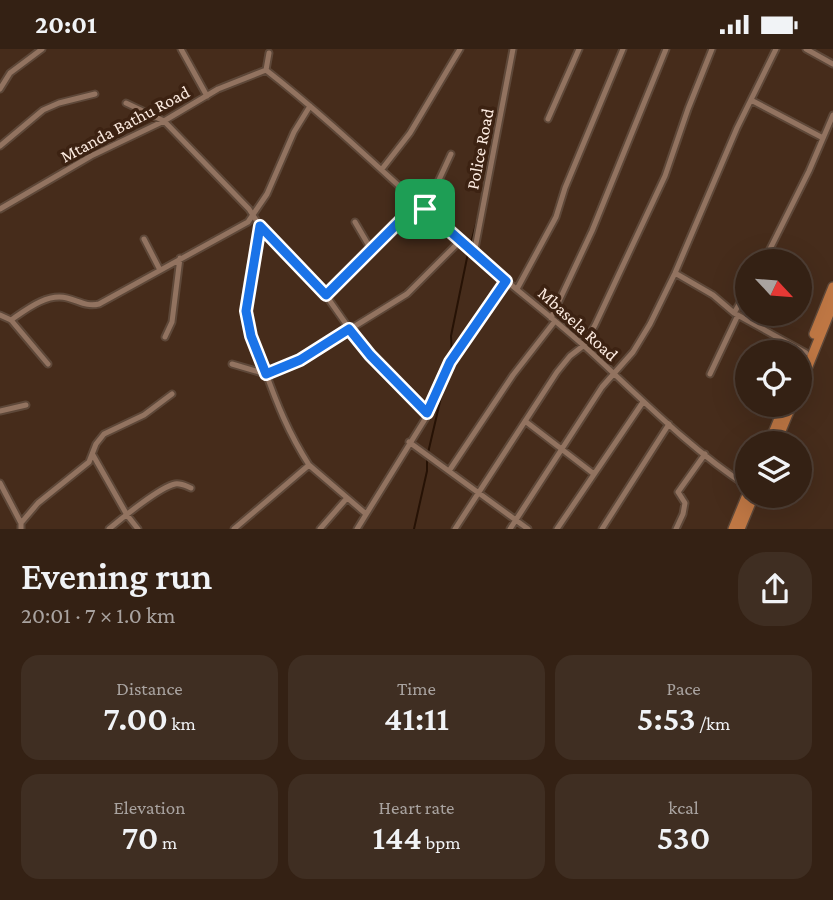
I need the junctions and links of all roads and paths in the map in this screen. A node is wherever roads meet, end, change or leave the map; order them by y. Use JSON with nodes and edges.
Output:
{"nodes":[{"id":1,"x":41,"y":49,"type":"edge"},
{"id":2,"x":181,"y":49,"type":"edge"},
{"id":3,"x":460,"y":49,"type":"edge"},
{"id":4,"x":513,"y":49,"type":"edge"},
{"id":5,"x":579,"y":49,"type":"edge"},
{"id":6,"x":624,"y":49,"type":"edge"},
{"id":7,"x":666,"y":49,"type":"edge"},
{"id":8,"x":712,"y":49,"type":"edge"},
{"id":9,"x":776,"y":49,"type":"edge"},
{"id":10,"x":806,"y":49,"type":"edge"},
{"id":11,"x":269,"y":50,"type":"edge"},
{"id":12,"x":833,"y":64,"type":"edge"},
{"id":13,"x":267,"y":70,"type":"junction"},
{"id":14,"x":1,"y":85,"type":"edge"},
{"id":15,"x":95,"y":94,"type":"dead end"},
{"id":16,"x":207,"y":96,"type":"junction"},
{"id":17,"x":751,"y":100,"type":"junction"},
{"id":18,"x":125,"y":103,"type":"dead end"},
{"id":19,"x":310,"y":106,"type":"junction"},
{"id":20,"x":833,"y":115,"type":"edge"},
{"id":21,"x":548,"y":119,"type":"dead end"},
{"id":22,"x":164,"y":121,"type":"junction"},
{"id":23,"x":824,"y":138,"type":"junction"},
{"id":24,"x":0,"y":146,"type":"edge"},
{"id":25,"x":451,"y":154,"type":"dead end"},
{"id":26,"x":382,"y":170,"type":"junction"},
{"id":27,"x":418,"y":203,"type":"junction"},
{"id":28,"x":0,"y":209,"type":"edge"},
{"id":29,"x":425,"y":209,"type":"junction"},
{"id":30,"x":254,"y":216,"type":"junction"},
{"id":31,"x":355,"y":222,"type":"dead end"},
{"id":32,"x":260,"y":226,"type":"junction"},
{"id":33,"x":144,"y":239,"type":"dead end"},
{"id":34,"x":460,"y":241,"type":"junction"},
{"id":35,"x":770,"y":249,"type":"edge"},
{"id":36,"x":372,"y":251,"type":"junction"},
{"id":37,"x":474,"y":254,"type":"junction"},
{"id":38,"x":180,"y":258,"type":"junction"},
{"id":39,"x":160,"y":269,"type":"junction"},
{"id":40,"x":676,"y":272,"type":"junction"},
{"id":41,"x":506,"y":281,"type":"junction"},
{"id":42,"x":833,"y":287,"type":"edge"},
{"id":43,"x":517,"y":289,"type":"junction"},
{"id":44,"x":326,"y":295,"type":"junction"},
{"id":45,"x":833,"y":304,"type":"edge"},
{"id":46,"x":735,"y":313,"type":"edge"},
{"id":47,"x":0,"y":315,"type":"edge"},
{"id":48,"x":735,"y":316,"type":"edge"},
{"id":49,"x":553,"y":319,"type":"junction"},
{"id":50,"x":11,"y":320,"type":"junction"},
{"id":51,"x":758,"y":326,"type":"edge"},
{"id":52,"x":349,"y":329,"type":"junction"},
{"id":53,"x":165,"y":337,"type":"dead end"},
{"id":54,"x":783,"y":340,"type":"edge"},
{"id":55,"x":811,"y":340,"type":"edge"},
{"id":56,"x":583,"y":345,"type":"junction"},
{"id":57,"x":812,"y":356,"type":"edge"},
{"id":58,"x":48,"y":364,"type":"dead end"},
{"id":59,"x":232,"y":364,"type":"dead end"},
{"id":60,"x":266,"y":374,"type":"junction"},
{"id":61,"x":612,"y":374,"type":"junction"},
{"id":62,"x":710,"y":374,"type":"dead end"},
{"id":63,"x":172,"y":394,"type":"dead end"},
{"id":64,"x":643,"y":402,"type":"junction"},
{"id":65,"x":26,"y":405,"type":"dead end"},
{"id":66,"x":0,"y":411,"type":"edge"},
{"id":67,"x":427,"y":413,"type":"junction"},
{"id":68,"x":524,"y":421,"type":"junction"},
{"id":69,"x":669,"y":424,"type":"junction"},
{"id":70,"x":409,"y":442,"type":"junction"},
{"id":71,"x":563,"y":450,"type":"junction"},
{"id":72,"x":705,"y":454,"type":"junction"},
{"id":73,"x":93,"y":455,"type":"junction"},
{"id":74,"x":309,"y":465,"type":"junction"},
{"id":75,"x":449,"y":471,"type":"junction"},
{"id":76,"x":594,"y":474,"type":"junction"},
{"id":77,"x":735,"y":477,"type":"edge"},
{"id":78,"x":0,"y":483,"type":"edge"},
{"id":79,"x":191,"y":488,"type":"dead end"},
{"id":80,"x":479,"y":493,"type":"junction"},
{"id":81,"x":347,"y":498,"type":"junction"},
{"id":82,"x":742,"y":508,"type":"edge"},
{"id":83,"x":749,"y":508,"type":"edge"},
{"id":84,"x":366,"y":514,"type":"junction"},
{"id":85,"x":127,"y":515,"type":"junction"},
{"id":86,"x":516,"y":520,"type":"junction"},
{"id":87,"x":21,"y":526,"type":"edge"},
{"id":88,"x":109,"y":529,"type":"edge"},
{"id":89,"x":138,"y":529,"type":"edge"},
{"id":90,"x":234,"y":529,"type":"edge"},
{"id":91,"x":320,"y":529,"type":"edge"},
{"id":92,"x":357,"y":529,"type":"edge"},
{"id":93,"x":455,"y":529,"type":"edge"},
{"id":94,"x":510,"y":529,"type":"edge"},
{"id":95,"x":528,"y":529,"type":"edge"},
{"id":96,"x":558,"y":529,"type":"edge"},
{"id":97,"x":602,"y":529,"type":"edge"},
{"id":98,"x":676,"y":529,"type":"edge"},
{"id":99,"x":733,"y":529,"type":"edge"},
{"id":100,"x":740,"y":529,"type":"edge"}],
"edges":[{"from":1,"to":14,"type":"street"},
{"from":2,"to":16,"type":"street"},
{"from":3,"to":26,"type":"street"},
{"from":4,"to":37,"type":"street","name":"Police Road"},
{"from":5,"to":21,"type":"street"},
{"from":6,"to":43,"type":"street"},
{"from":7,"to":49,"type":"street"},
{"from":8,"to":56,"type":"street"},
{"from":9,"to":17,"type":"street"},
{"from":10,"to":12,"type":"street"},
{"from":11,"to":13,"type":"street"},
{"from":13,"to":16,"type":"street","name":"Mtanda Bathu Road"},
{"from":13,"to":19,"type":"street","name":"Mbasela Road"},
{"from":15,"to":24,"type":"street"},
{"from":16,"to":22,"type":"street","name":"Mtanda Bathu Road"},
{"from":17,"to":23,"type":"street"},
{"from":17,"to":40,"type":"street"},
{"from":18,"to":22,"type":"street"},
{"from":19,"to":26,"type":"street","name":"Mbasela Road"},
{"from":19,"to":30,"type":"street"},
{"from":20,"to":23,"type":"street"},
{"from":22,"to":28,"type":"street","name":"Mtanda Bathu Road"},
{"from":22,"to":30,"type":"street"},
{"from":23,"to":35,"type":"street"},
{"from":25,"to":29,"type":"street"},
{"from":26,"to":27,"type":"street","name":"Mbasela Road"},
{"from":27,"to":29,"type":"street","name":"Mbasela Road"},
{"from":27,"to":36,"type":"street"},
{"from":29,"to":34,"type":"street","name":"Mbasela Road"},
{"from":30,"to":32,"type":"street"},
{"from":30,"to":38,"type":"street"},
{"from":31,"to":36,"type":"street"},
{"from":32,"to":44,"type":"street"},
{"from":32,"to":60,"type":"street"},
{"from":33,"to":39,"type":"street"},
{"from":34,"to":37,"type":"street","name":"Mbasela Road"},
{"from":34,"to":52,"type":"street"},
{"from":36,"to":44,"type":"street"},
{"from":37,"to":41,"type":"street","name":"Mbasela Road"},
{"from":38,"to":39,"type":"street"},
{"from":38,"to":53,"type":"street"},
{"from":39,"to":50,"type":"street"},
{"from":40,"to":46,"type":"street"},
{"from":40,"to":61,"type":"street"},
{"from":41,"to":43,"type":"street","name":"Mbasela Road"},
{"from":41,"to":67,"type":"street"},
{"from":42,"to":55,"type":"main road"},
{"from":43,"to":49,"type":"street","name":"Mbasela Road"},
{"from":44,"to":52,"type":"street"},
{"from":45,"to":57,"type":"main road"},
{"from":47,"to":50,"type":"street"},
{"from":48,"to":62,"type":"street"},
{"from":49,"to":56,"type":"street","name":"Mbasela Road"},
{"from":49,"to":75,"type":"street"},
{"from":50,"to":58,"type":"street"},
{"from":51,"to":54,"type":"street"},
{"from":52,"to":60,"type":"street"},
{"from":52,"to":67,"type":"street"},
{"from":56,"to":61,"type":"street","name":"Mbasela Road"},
{"from":56,"to":68,"type":"street"},
{"from":59,"to":60,"type":"street"},
{"from":60,"to":74,"type":"street"},
{"from":61,"to":64,"type":"street","name":"Mbasela Road"},
{"from":61,"to":71,"type":"street"},
{"from":63,"to":73,"type":"street"},
{"from":64,"to":69,"type":"street","name":"Mbasela Road"},
{"from":64,"to":76,"type":"street"},
{"from":65,"to":66,"type":"street"},
{"from":67,"to":70,"type":"street"},
{"from":68,"to":71,"type":"street"},
{"from":68,"to":80,"type":"street"},
{"from":69,"to":72,"type":"street","name":"Mbasela Road"},
{"from":69,"to":97,"type":"street"},
{"from":70,"to":75,"type":"street"},
{"from":70,"to":84,"type":"street"},
{"from":71,"to":76,"type":"street"},
{"from":71,"to":86,"type":"street"},
{"from":72,"to":77,"type":"street","name":"Mbasela Road"},
{"from":72,"to":98,"type":"street"},
{"from":73,"to":85,"type":"street"},
{"from":73,"to":87,"type":"street"},
{"from":74,"to":81,"type":"street"},
{"from":74,"to":90,"type":"street"},
{"from":75,"to":80,"type":"street"},
{"from":76,"to":96,"type":"street"},
{"from":78,"to":87,"type":"street"},
{"from":79,"to":85,"type":"street"},
{"from":80,"to":86,"type":"street"},
{"from":80,"to":93,"type":"street"},
{"from":81,"to":84,"type":"street"},
{"from":81,"to":91,"type":"street"},
{"from":82,"to":99,"type":"main road"},
{"from":83,"to":100,"type":"main road"},
{"from":84,"to":92,"type":"street"},
{"from":85,"to":88,"type":"street"},
{"from":85,"to":89,"type":"street"},
{"from":86,"to":94,"type":"street"},
{"from":86,"to":95,"type":"street"}]}
